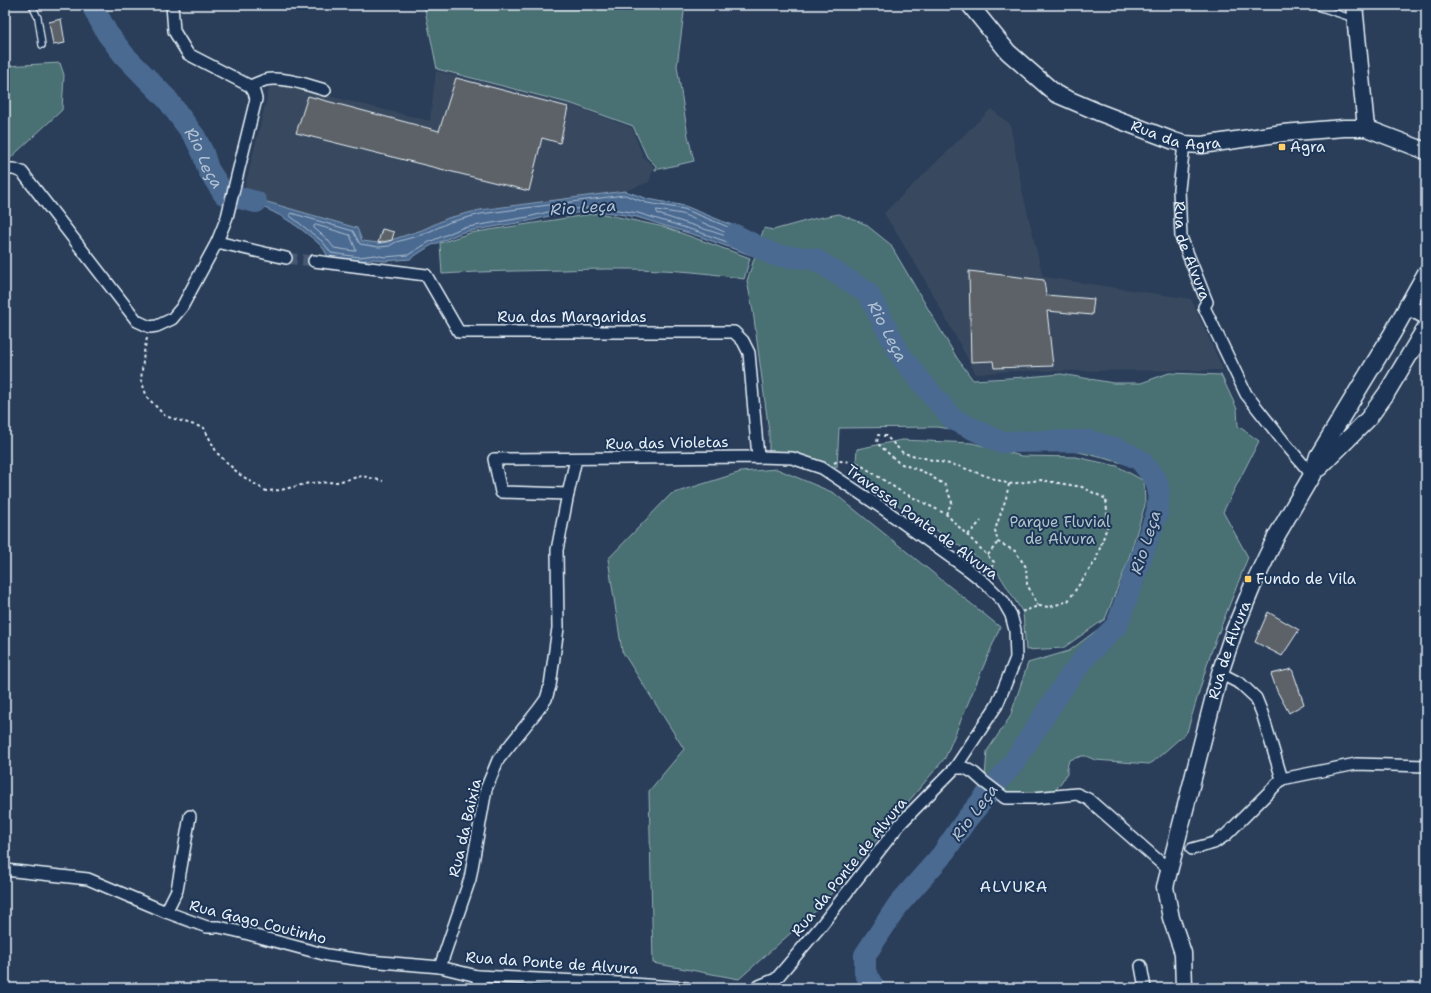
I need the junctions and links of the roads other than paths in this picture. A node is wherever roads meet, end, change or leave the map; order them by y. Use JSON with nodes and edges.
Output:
{"nodes":[{"id":1,"x":32,"y":5,"type":"edge"},
{"id":2,"x":172,"y":5,"type":"edge"},
{"id":3,"x":970,"y":5,"type":"edge"},
{"id":4,"x":1312,"y":5,"type":"edge"},
{"id":5,"x":1355,"y":12,"type":"edge"},
{"id":6,"x":42,"y":45,"type":"dead end"},
{"id":7,"x":250,"y":86,"type":"junction"},
{"id":8,"x":325,"y":90,"type":"dead end"},
{"id":9,"x":1366,"y":128,"type":"junction"},
{"id":10,"x":1184,"y":144,"type":"junction"},
{"id":11,"x":1424,"y":151,"type":"edge"},
{"id":12,"x":5,"y":169,"type":"edge"},
{"id":13,"x":217,"y":242,"type":"junction"},
{"id":14,"x":286,"y":258,"type":"tunnel mouth"},
{"id":15,"x":314,"y":261,"type":"tunnel mouth"},
{"id":16,"x":1426,"y":273,"type":"edge"},
{"id":17,"x":1421,"y":294,"type":"edge"},
{"id":18,"x":1408,"y":306,"type":"junction"},
{"id":19,"x":1426,"y":316,"type":"edge"},
{"id":20,"x":1426,"y":327,"type":"edge"},
{"id":21,"x":758,"y":457,"type":"junction"},
{"id":22,"x":576,"y":459,"type":"junction"},
{"id":23,"x":1312,"y":474,"type":"junction"},
{"id":24,"x":568,"y":494,"type":"junction"},
{"id":25,"x":1220,"y":673,"type":"junction"},
{"id":26,"x":1426,"y":766,"type":"edge"},
{"id":27,"x":954,"y":768,"type":"junction"},
{"id":28,"x":1282,"y":779,"type":"junction"},
{"id":29,"x":190,"y":816,"type":"dead end"},
{"id":30,"x":1192,"y":850,"type":"dead end"},
{"id":31,"x":5,"y":870,"type":"edge"},
{"id":32,"x":1169,"y":870,"type":"junction"},
{"id":33,"x":166,"y":912,"type":"junction"},
{"id":34,"x":1141,"y":966,"type":"dead end"},
{"id":35,"x":440,"y":967,"type":"junction"},
{"id":36,"x":477,"y":976,"type":"junction"},
{"id":37,"x":618,"y":983,"type":"junction"},
{"id":38,"x":480,"y":988,"type":"edge"},
{"id":39,"x":629,"y":988,"type":"edge"},
{"id":40,"x":686,"y":988,"type":"edge"},
{"id":41,"x":754,"y":988,"type":"edge"},
{"id":42,"x":1145,"y":988,"type":"edge"},
{"id":43,"x":1184,"y":988,"type":"edge"}],
"edges":[{"from":1,"to":6,"type":"lane"},
{"from":2,"to":7,"type":"street"},
{"from":3,"to":10,"type":"street","name":"Rua da Agra"},
{"from":4,"to":5,"type":"lane"},
{"from":5,"to":9,"type":"street"},
{"from":7,"to":8,"type":"street"},
{"from":7,"to":13,"type":"street"},
{"from":9,"to":10,"type":"street","name":"Rua da Agra"},
{"from":9,"to":11,"type":"street","name":"Rua da Agra"},
{"from":10,"to":23,"type":"street","name":"Rua de Alvura"},
{"from":12,"to":13,"type":"street"},
{"from":13,"to":14,"type":"street"},
{"from":15,"to":21,"type":"street","name":"Rua das Margaridas"},
{"from":16,"to":17,"type":"street"},
{"from":17,"to":18,"type":"street"},
{"from":18,"to":19,"type":"street"},
{"from":18,"to":23,"type":"street"},
{"from":20,"to":23,"type":"street"},
{"from":21,"to":22,"type":"street","name":"Rua das Violetas"},
{"from":21,"to":27,"type":"street","name":"Travessa Ponte de Alvura"},
{"from":22,"to":24,"type":"street","name":"Rua da Baixia"},
{"from":22,"to":24,"type":"street","name":"Rua das Violetas"},
{"from":23,"to":25,"type":"street","name":"Rua de Alvura"},
{"from":24,"to":35,"type":"street","name":"Rua da Baixia"},
{"from":25,"to":28,"type":"street"},
{"from":25,"to":32,"type":"street","name":"Rua de Alvura"},
{"from":26,"to":28,"type":"street"},
{"from":27,"to":32,"type":"street"},
{"from":27,"to":41,"type":"street","name":"Rua da Ponte de Alvura"},
{"from":28,"to":30,"type":"street"},
{"from":29,"to":33,"type":"street"},
{"from":31,"to":33,"type":"street","name":"Rua Gago Coutinho"},
{"from":32,"to":43,"type":"street","name":"Rua de Alvura"},
{"from":33,"to":35,"type":"street","name":"Rua Gago Coutinho"},
{"from":34,"to":42,"type":"street"},
{"from":35,"to":36,"type":"street","name":"Rua da Ponte de Alvura"},
{"from":36,"to":37,"type":"street","name":"Rua da Ponte de Alvura"},
{"from":36,"to":38,"type":"street"},
{"from":37,"to":39,"type":"street"},
{"from":37,"to":40,"type":"street","name":"Rua da Ponte de Alvura"}]}
